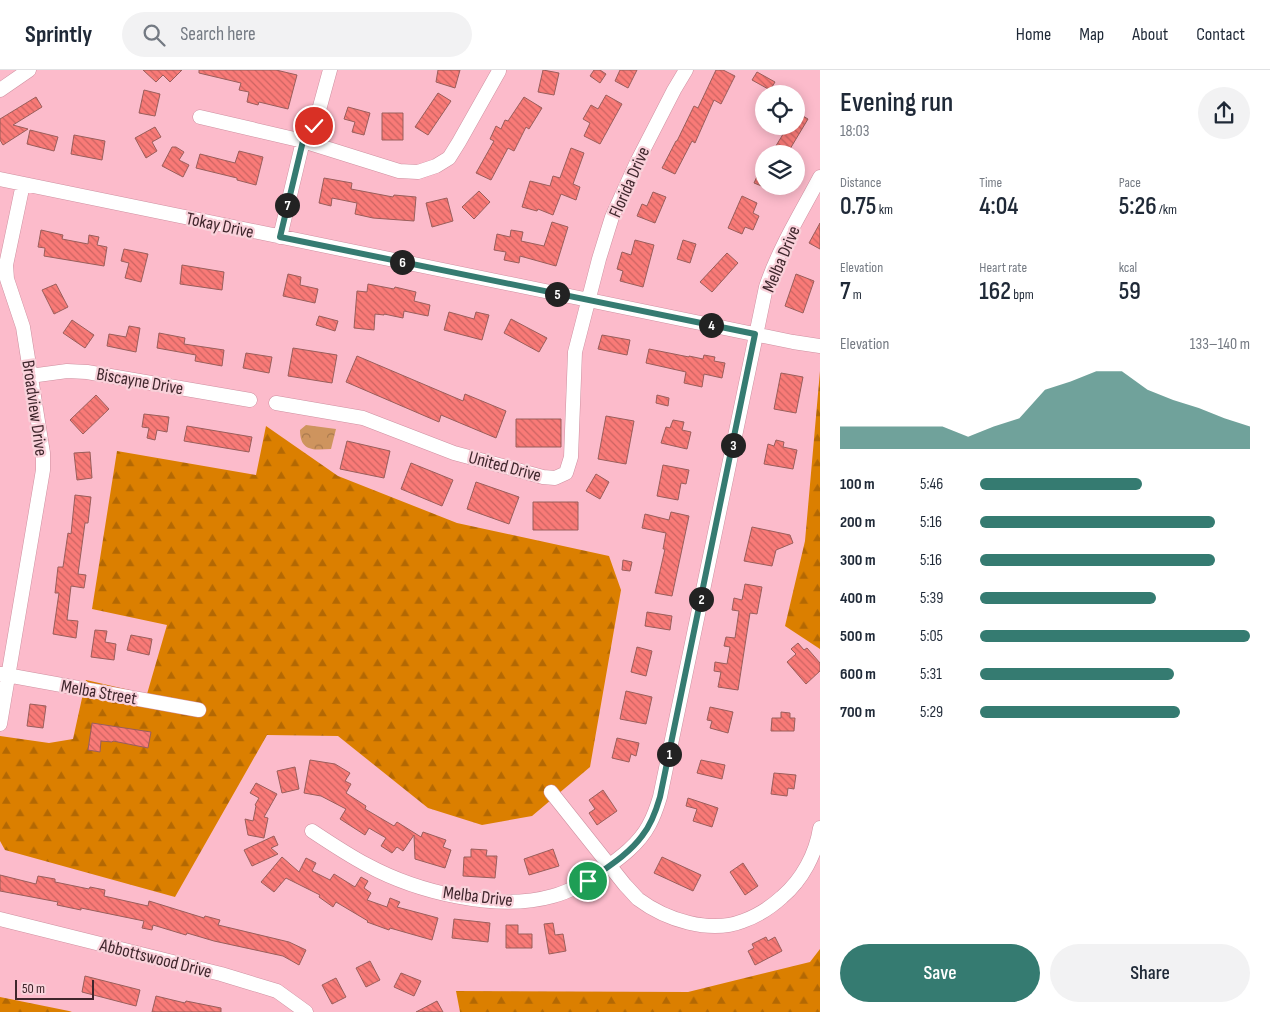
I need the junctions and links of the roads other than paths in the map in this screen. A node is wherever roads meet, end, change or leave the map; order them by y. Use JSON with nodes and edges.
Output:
{"nodes":[{"id":1,"x":29,"y":70,"type":"edge"},
{"id":2,"x":330,"y":70,"type":"edge"},
{"id":3,"x":686,"y":70,"type":"edge"},
{"id":4,"x":499,"y":71,"type":"edge"},
{"id":5,"x":0,"y":90,"type":"edge"},
{"id":6,"x":200,"y":117,"type":"dead end"},
{"id":7,"x":303,"y":141,"type":"junction"},
{"id":8,"x":820,"y":177,"type":"edge"},
{"id":9,"x":0,"y":179,"type":"edge"},
{"id":10,"x":23,"y":184,"type":"junction"},
{"id":11,"x":280,"y":237,"type":"junction"},
{"id":12,"x":589,"y":300,"type":"junction"},
{"id":13,"x":755,"y":334,"type":"junction"},
{"id":14,"x":820,"y":346,"type":"edge"},
{"id":15,"x":30,"y":376,"type":"junction"},
{"id":16,"x":250,"y":400,"type":"dead end"},
{"id":17,"x":276,"y":403,"type":"dead end"},
{"id":18,"x":4,"y":675,"type":"edge"},
{"id":19,"x":199,"y":710,"type":"dead end"},
{"id":20,"x":0,"y":724,"type":"edge"},
{"id":21,"x":552,"y":792,"type":"dead end"},
{"id":22,"x":820,"y":828,"type":"edge"},
{"id":23,"x":312,"y":831,"type":"dead end"},
{"id":24,"x":610,"y":865,"type":"junction"},
{"id":25,"x":0,"y":919,"type":"edge"},
{"id":26,"x":306,"y":1012,"type":"edge"}],
"edges":[{"from":1,"to":5,"type":"street"},
{"from":2,"to":7,"type":"street"},
{"from":3,"to":12,"type":"street","name":"Florida Drive"},
{"from":4,"to":7,"type":"street"},
{"from":6,"to":7,"type":"street"},
{"from":7,"to":11,"type":"street"},
{"from":8,"to":13,"type":"street","name":"Melba Drive"},
{"from":9,"to":10,"type":"street","name":"Tokay Drive"},
{"from":10,"to":11,"type":"street","name":"Tokay Drive"},
{"from":10,"to":15,"type":"street","name":"Broadview Drive"},
{"from":11,"to":12,"type":"street","name":"Tokay Drive"},
{"from":12,"to":13,"type":"street","name":"Tokay Drive"},
{"from":12,"to":17,"type":"street","name":"United Drive"},
{"from":13,"to":14,"type":"street","name":"Tokay Drive"},
{"from":13,"to":24,"type":"street","name":"Melba Drive"},
{"from":15,"to":16,"type":"street","name":"Biscayne Drive"},
{"from":15,"to":18,"type":"street","name":"Broadview Drive"},
{"from":18,"to":19,"type":"street","name":"Melba Street"},
{"from":18,"to":20,"type":"street","name":"Broadview Drive"},
{"from":21,"to":24,"type":"street"},
{"from":22,"to":24,"type":"street"},
{"from":23,"to":24,"type":"street","name":"Melba Drive"},
{"from":25,"to":26,"type":"street","name":"Abbottswood Drive"}]}
